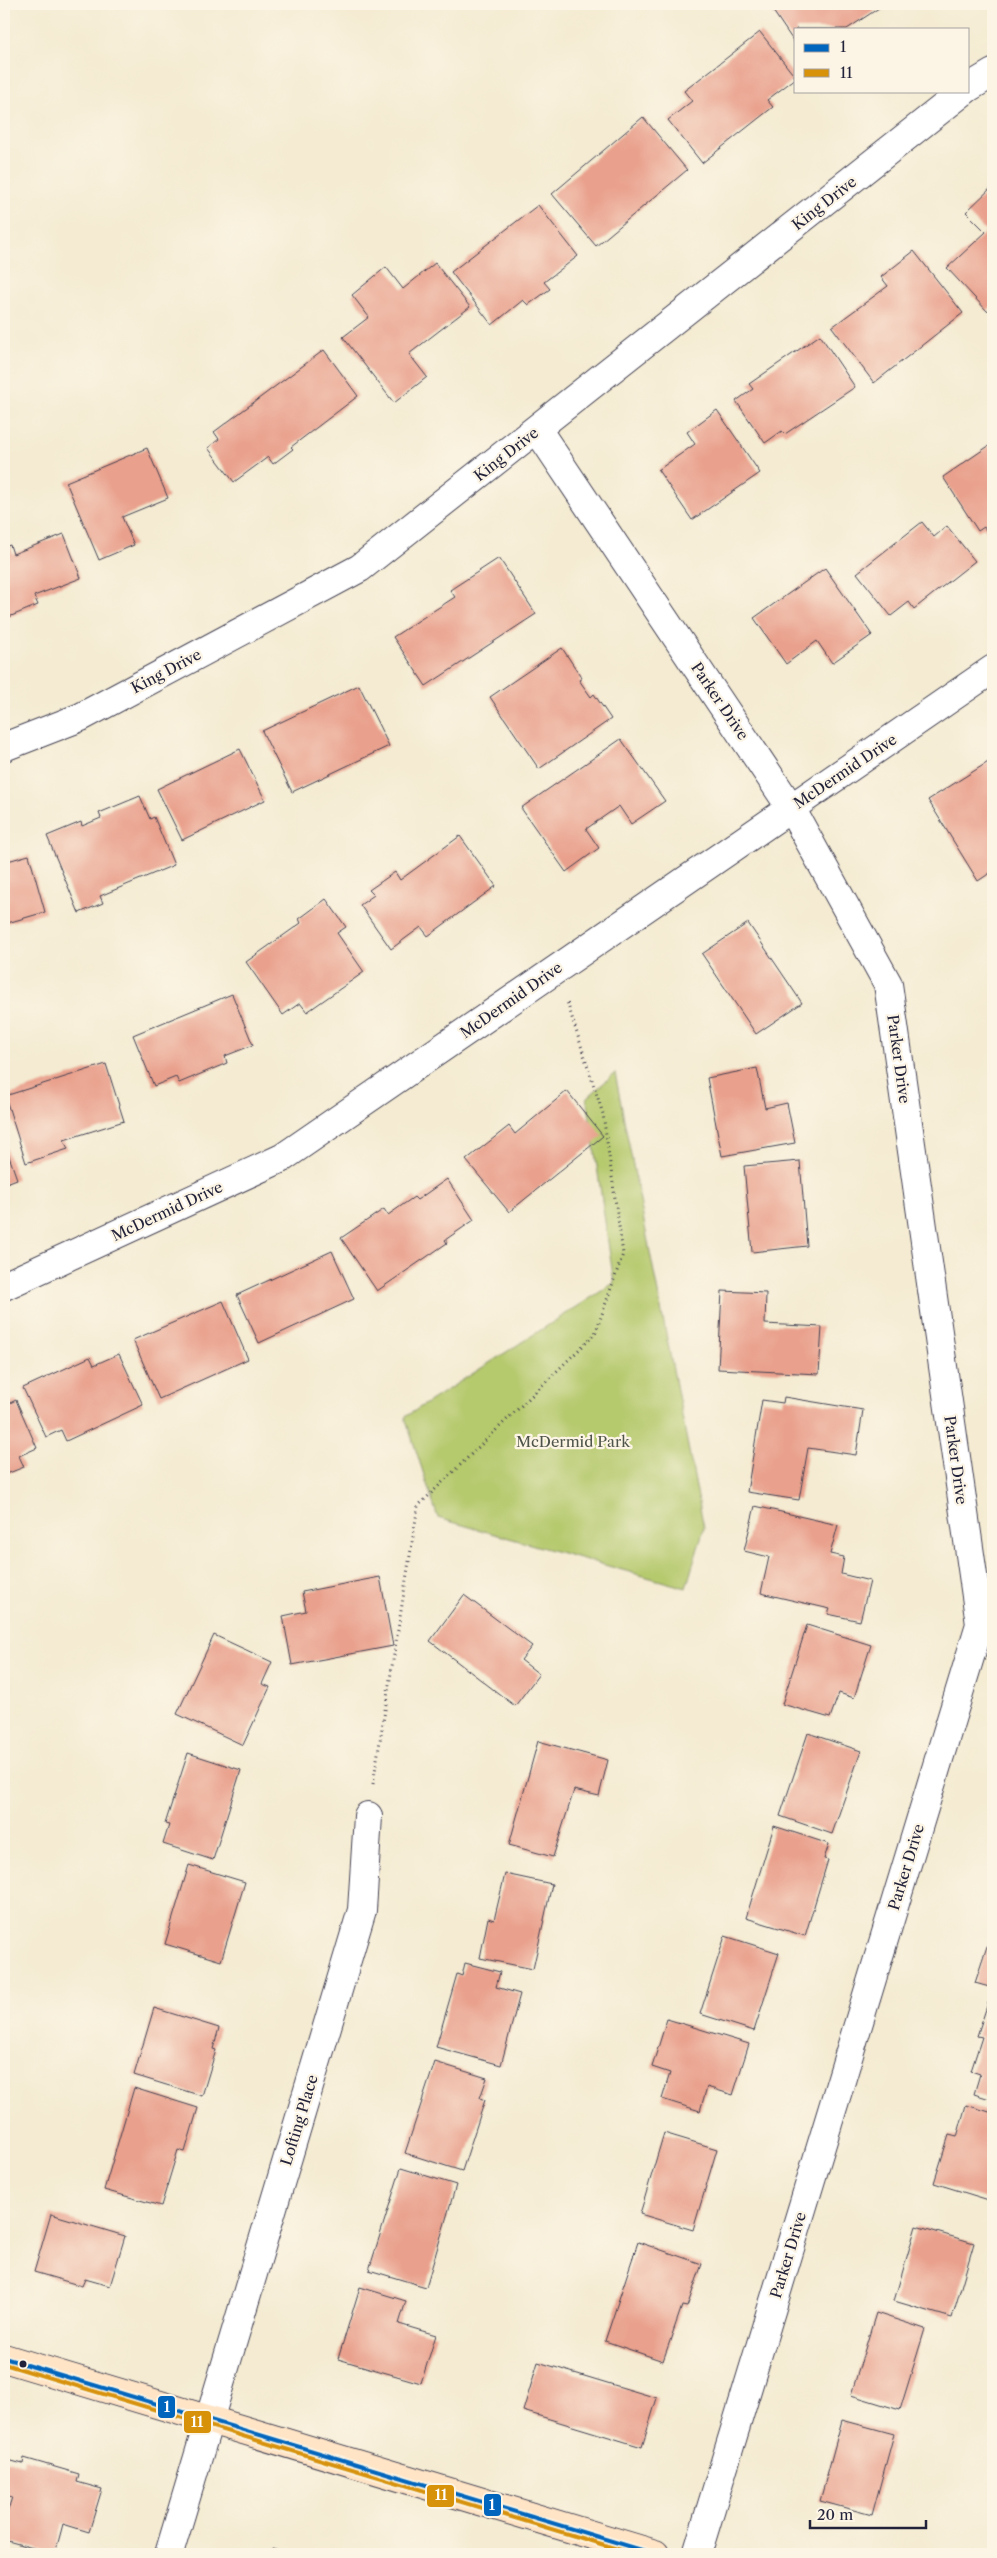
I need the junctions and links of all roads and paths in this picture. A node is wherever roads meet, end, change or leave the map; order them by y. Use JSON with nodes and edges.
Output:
{"nodes":[{"id":1,"x":993,"y":73,"type":"edge"},
{"id":2,"x":970,"y":87,"type":"edge"},
{"id":3,"x":963,"y":92,"type":"edge"},
{"id":4,"x":537,"y":429,"type":"junction"},
{"id":5,"x":993,"y":669,"type":"edge"},
{"id":6,"x":4,"y":747,"type":"edge"},
{"id":7,"x":791,"y":808,"type":"junction"},
{"id":8,"x":557,"y":968,"type":"junction"},
{"id":9,"x":4,"y":1286,"type":"edge"},
{"id":10,"x":368,"y":1816,"type":"joint"},
{"id":11,"x":4,"y":2358,"type":"edge"},
{"id":12,"x":209,"y":2420,"type":"junction"},
{"id":13,"x":169,"y":2554,"type":"edge"},
{"id":14,"x":655,"y":2554,"type":"edge"},
{"id":15,"x":697,"y":2554,"type":"edge"}],
"edges":[{"from":1,"to":2,"type":"street"},
{"from":3,"to":4,"type":"street","name":"King Drive"},
{"from":4,"to":6,"type":"street","name":"King Drive"},
{"from":4,"to":7,"type":"street","name":"Parker Drive"},
{"from":5,"to":7,"type":"street","name":"McDermid Drive"},
{"from":7,"to":8,"type":"street","name":"McDermid Drive"},
{"from":7,"to":15,"type":"street","name":"Parker Drive"},
{"from":8,"to":9,"type":"street","name":"McDermid Drive"},
{"from":8,"to":10,"type":"path"},
{"from":10,"to":12,"type":"street","name":"Lofting Place"},
{"from":11,"to":12,"type":"street"},
{"from":12,"to":13,"type":"street","name":"Lofting Place"},
{"from":12,"to":14,"type":"street"}]}
